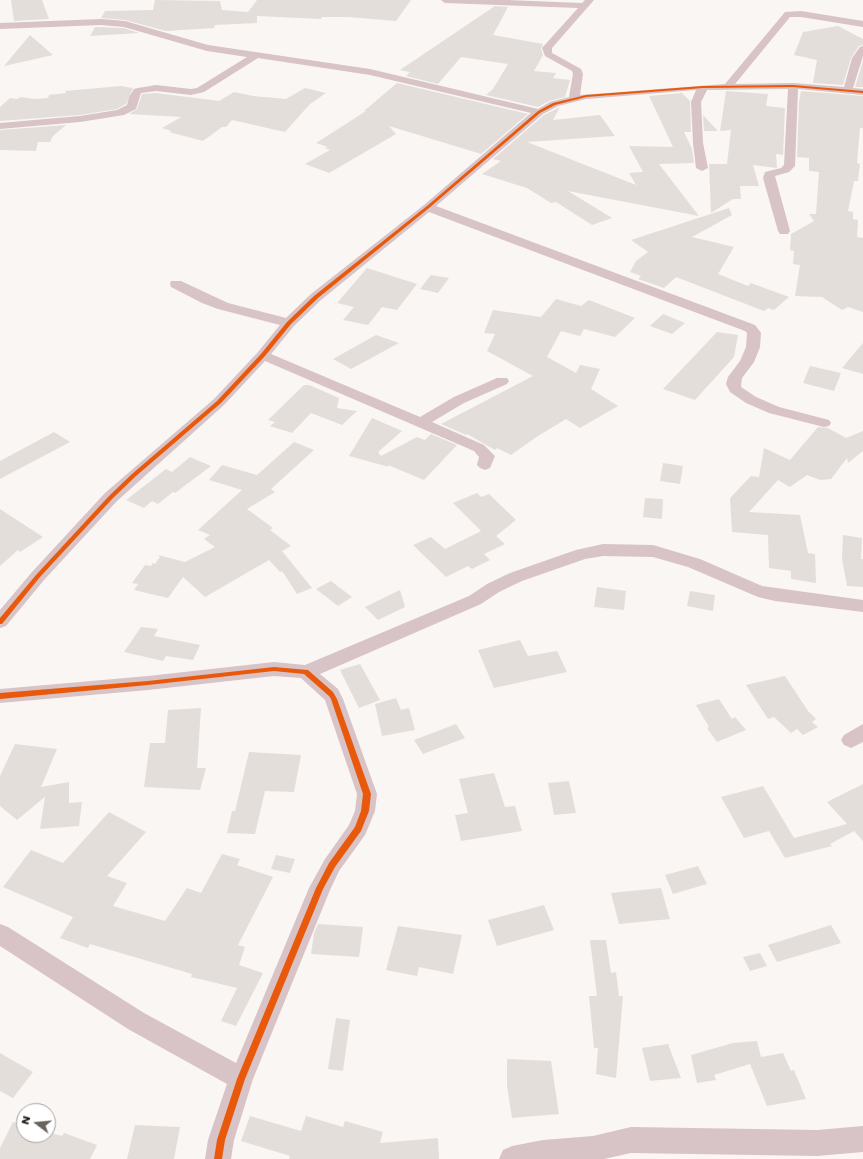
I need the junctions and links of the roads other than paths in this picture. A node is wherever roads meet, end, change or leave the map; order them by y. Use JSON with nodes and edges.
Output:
{"nodes":[{"id":1,"x":445,"y":0,"type":"edge"},
{"id":2,"x":588,"y":3,"type":"edge"},
{"id":3,"x":863,"y":24,"type":"edge"},
{"id":4,"x":0,"y":26,"type":"edge"},
{"id":5,"x":863,"y":49,"type":"edge"},
{"id":6,"x":255,"y":56,"type":"junction"},
{"id":7,"x":728,"y":86,"type":"junction"},
{"id":8,"x":794,"y":86,"type":"junction"},
{"id":9,"x":703,"y":87,"type":"junction"},
{"id":10,"x":848,"y":89,"type":"junction"},
{"id":11,"x":863,"y":92,"type":"edge"},
{"id":12,"x":574,"y":99,"type":"junction"},
{"id":13,"x":539,"y":112,"type":"junction"},
{"id":14,"x":0,"y":126,"type":"edge"},
{"id":15,"x":702,"y":168,"type":"dead end"},
{"id":16,"x":428,"y":207,"type":"junction"},
{"id":17,"x":784,"y":231,"type":"dead end"},
{"id":18,"x":176,"y":284,"type":"dead end"},
{"id":19,"x":289,"y":323,"type":"junction"},
{"id":20,"x":263,"y":355,"type":"junction"},
{"id":21,"x":502,"y":381,"type":"dead end"},
{"id":22,"x":422,"y":422,"type":"junction"},
{"id":23,"x":824,"y":423,"type":"dead end"},
{"id":24,"x":485,"y":464,"type":"dead end"},
{"id":25,"x":863,"y":606,"type":"edge"},
{"id":26,"x":0,"y":622,"type":"edge"},
{"id":27,"x":306,"y":672,"type":"junction"},
{"id":28,"x":0,"y":696,"type":"edge"},
{"id":29,"x":0,"y":934,"type":"edge"},
{"id":30,"x":241,"y":1079,"type":"junction"},
{"id":31,"x":863,"y":1139,"type":"edge"},
{"id":32,"x":218,"y":1159,"type":"edge"},
{"id":33,"x":512,"y":1159,"type":"edge"}],
"edges":[{"from":1,"to":2,"type":"street"},
{"from":2,"to":12,"type":"street"},
{"from":3,"to":7,"type":"street"},
{"from":4,"to":6,"type":"street"},
{"from":5,"to":10,"type":"street"},
{"from":6,"to":13,"type":"street"},
{"from":6,"to":14,"type":"street"},
{"from":7,"to":8,"type":"street"},
{"from":7,"to":9,"type":"street"},
{"from":8,"to":10,"type":"street"},
{"from":8,"to":17,"type":"street"},
{"from":9,"to":12,"type":"street"},
{"from":9,"to":15,"type":"street"},
{"from":10,"to":11,"type":"street"},
{"from":12,"to":13,"type":"street"},
{"from":13,"to":16,"type":"street"},
{"from":16,"to":19,"type":"street"},
{"from":16,"to":23,"type":"street"},
{"from":18,"to":19,"type":"street"},
{"from":19,"to":20,"type":"street"},
{"from":20,"to":22,"type":"street"},
{"from":20,"to":26,"type":"street"},
{"from":21,"to":22,"type":"street"},
{"from":22,"to":24,"type":"street"},
{"from":25,"to":27,"type":"street"},
{"from":27,"to":28,"type":"street"},
{"from":27,"to":30,"type":"street"},
{"from":29,"to":30,"type":"street"},
{"from":30,"to":32,"type":"street"},
{"from":31,"to":33,"type":"street"}]}
